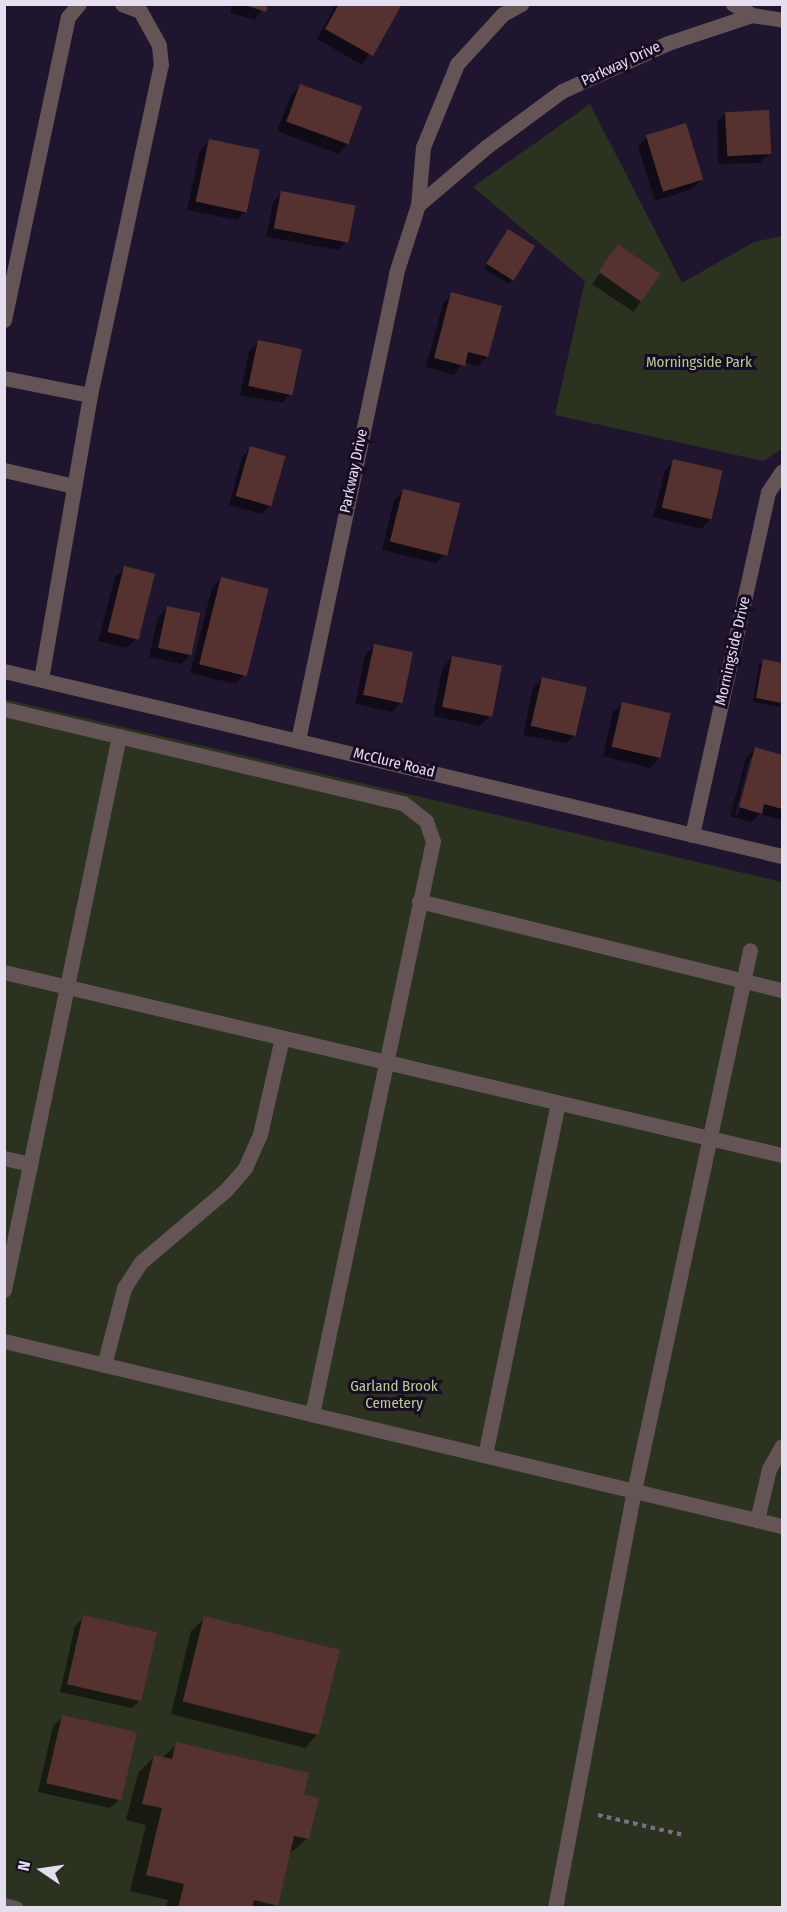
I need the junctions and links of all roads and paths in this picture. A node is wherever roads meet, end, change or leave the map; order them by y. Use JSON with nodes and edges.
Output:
{"nodes":[{"id":1,"x":79,"y":4,"type":"edge"},
{"id":2,"x":122,"y":4,"type":"edge"},
{"id":3,"x":521,"y":4,"type":"edge"},
{"id":4,"x":733,"y":4,"type":"edge"},
{"id":5,"x":752,"y":15,"type":"junction"},
{"id":6,"x":783,"y":20,"type":"edge"},
{"id":7,"x":418,"y":204,"type":"junction"},
{"id":8,"x":4,"y":320,"type":"edge"},
{"id":9,"x":4,"y":378,"type":"edge"},
{"id":10,"x":90,"y":395,"type":"junction"},
{"id":11,"x":4,"y":470,"type":"edge"},
{"id":12,"x":783,"y":471,"type":"edge"},
{"id":13,"x":74,"y":486,"type":"junction"},
{"id":14,"x":4,"y":671,"type":"edge"},
{"id":15,"x":41,"y":679,"type":"junction"},
{"id":16,"x":4,"y":709,"type":"edge"},
{"id":17,"x":119,"y":736,"type":"junction"},
{"id":18,"x":298,"y":740,"type":"junction"},
{"id":19,"x":692,"y":835,"type":"junction"},
{"id":20,"x":783,"y":856,"type":"edge"},
{"id":21,"x":419,"y":902,"type":"junction"},
{"id":22,"x":750,"y":950,"type":"dead end"},
{"id":23,"x":4,"y":972,"type":"edge"},
{"id":24,"x":743,"y":981,"type":"junction"},
{"id":25,"x":68,"y":987,"type":"junction"},
{"id":26,"x":783,"y":990,"type":"edge"},
{"id":27,"x":282,"y":1038,"type":"junction"},
{"id":28,"x":386,"y":1062,"type":"junction"},
{"id":29,"x":558,"y":1103,"type":"junction"},
{"id":30,"x":710,"y":1138,"type":"junction"},
{"id":31,"x":783,"y":1155,"type":"edge"},
{"id":32,"x":4,"y":1158,"type":"edge"},
{"id":33,"x":30,"y":1164,"type":"junction"},
{"id":34,"x":4,"y":1290,"type":"edge"},
{"id":35,"x":4,"y":1341,"type":"edge"},
{"id":36,"x":104,"y":1365,"type":"junction"},
{"id":37,"x":312,"y":1414,"type":"junction"},
{"id":38,"x":783,"y":1446,"type":"edge"},
{"id":39,"x":485,"y":1455,"type":"junction"},
{"id":40,"x":634,"y":1491,"type":"junction"},
{"id":41,"x":757,"y":1520,"type":"junction"},
{"id":42,"x":783,"y":1526,"type":"edge"},
{"id":43,"x":574,"y":1809,"type":"junction"},
{"id":44,"x":684,"y":1835,"type":"dead end"},
{"id":45,"x":4,"y":1905,"type":"edge"},
{"id":46,"x":16,"y":1908,"type":"edge"},
{"id":47,"x":555,"y":1908,"type":"edge"}],
"edges":[{"from":1,"to":8,"type":"street"},
{"from":2,"to":10,"type":"street"},
{"from":3,"to":7,"type":"street","name":"Parkway Drive"},
{"from":4,"to":5,"type":"street","name":"Parkway Drive"},
{"from":5,"to":6,"type":"street","name":"Parkway Drive"},
{"from":5,"to":7,"type":"street","name":"Parkway Drive"},
{"from":7,"to":18,"type":"street","name":"Parkway Drive"},
{"from":9,"to":10,"type":"street"},
{"from":10,"to":13,"type":"street"},
{"from":11,"to":13,"type":"street"},
{"from":12,"to":19,"type":"street","name":"Morningside Drive"},
{"from":13,"to":15,"type":"street"},
{"from":14,"to":15,"type":"street","name":"McClure Road"},
{"from":15,"to":18,"type":"street","name":"McClure Road"},
{"from":16,"to":17,"type":"street"},
{"from":17,"to":21,"type":"street"},
{"from":17,"to":25,"type":"street"},
{"from":18,"to":19,"type":"street","name":"McClure Road"},
{"from":19,"to":20,"type":"street","name":"McClure Road"},
{"from":21,"to":24,"type":"street"},
{"from":21,"to":28,"type":"street"},
{"from":22,"to":24,"type":"street"},
{"from":23,"to":25,"type":"street"},
{"from":24,"to":26,"type":"street"},
{"from":24,"to":30,"type":"street"},
{"from":25,"to":27,"type":"street"},
{"from":25,"to":33,"type":"street"},
{"from":27,"to":28,"type":"street"},
{"from":27,"to":36,"type":"street"},
{"from":28,"to":29,"type":"street"},
{"from":28,"to":37,"type":"street"},
{"from":29,"to":30,"type":"street"},
{"from":29,"to":39,"type":"street"},
{"from":30,"to":31,"type":"street"},
{"from":30,"to":40,"type":"street"},
{"from":32,"to":33,"type":"street"},
{"from":33,"to":34,"type":"street"},
{"from":35,"to":36,"type":"street"},
{"from":36,"to":37,"type":"street"},
{"from":37,"to":39,"type":"street"},
{"from":38,"to":41,"type":"street"},
{"from":39,"to":40,"type":"street"},
{"from":40,"to":41,"type":"street"},
{"from":40,"to":43,"type":"street"},
{"from":41,"to":42,"type":"street"},
{"from":43,"to":44,"type":"path"},
{"from":43,"to":47,"type":"street"},
{"from":45,"to":46,"type":"street"}]}
